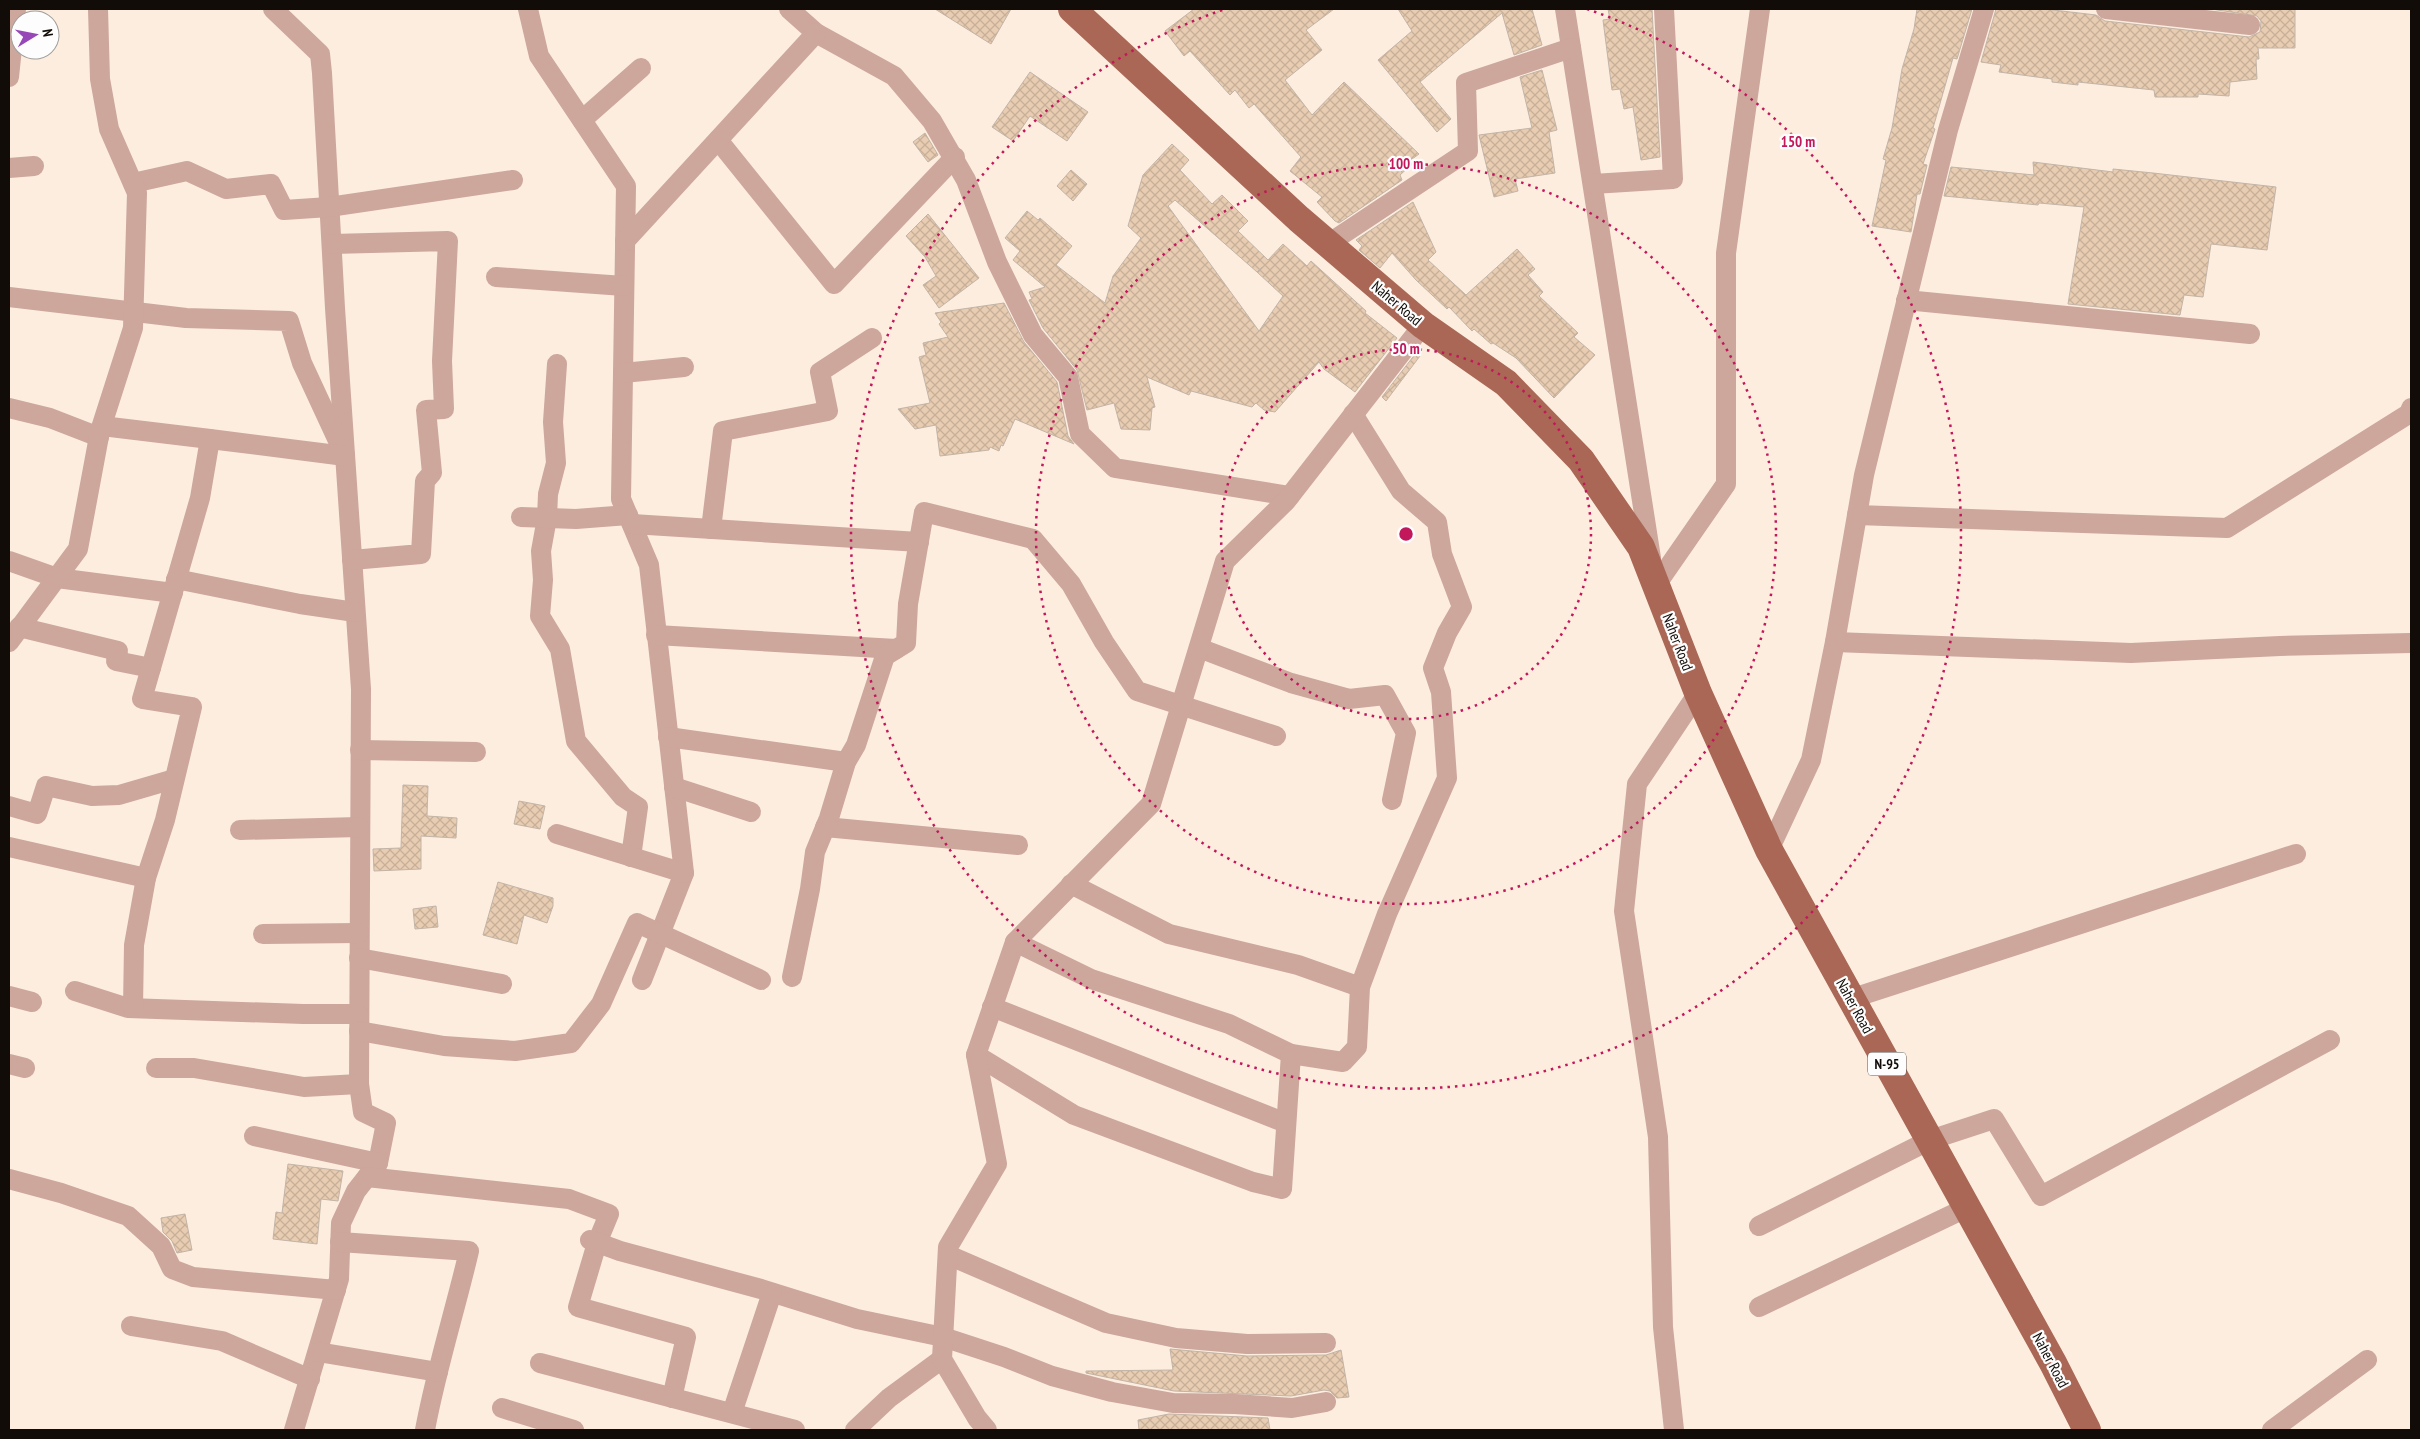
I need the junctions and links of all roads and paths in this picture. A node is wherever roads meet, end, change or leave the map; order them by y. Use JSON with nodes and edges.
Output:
{"nodes":[{"id":1,"x":16,"y":9,"type":"edge"},
{"id":2,"x":98,"y":9,"type":"edge"},
{"id":3,"x":273,"y":9,"type":"edge"},
{"id":4,"x":528,"y":9,"type":"edge"},
{"id":5,"x":789,"y":9,"type":"edge"},
{"id":6,"x":1072,"y":9,"type":"edge"},
{"id":7,"x":1565,"y":9,"type":"edge"},
{"id":8,"x":1664,"y":9,"type":"edge"},
{"id":9,"x":1760,"y":9,"type":"edge"},
{"id":10,"x":1984,"y":9,"type":"edge"},
{"id":11,"x":2106,"y":9,"type":"edge"},
{"id":12,"x":2250,"y":25,"type":"dead end"},
{"id":13,"x":816,"y":33,"type":"junction"},
{"id":14,"x":1571,"y":48,"type":"junction"},
{"id":15,"x":641,"y":68,"type":"dead end"},
{"id":16,"x":9,"y":78,"type":"edge"},
{"id":17,"x":582,"y":120,"type":"junction"},
{"id":18,"x":718,"y":140,"type":"junction"},
{"id":19,"x":955,"y":156,"type":"junction"},
{"id":20,"x":34,"y":166,"type":"dead end"},
{"id":21,"x":9,"y":168,"type":"edge"},
{"id":22,"x":512,"y":180,"type":"dead end"},
{"id":23,"x":133,"y":183,"type":"junction"},
{"id":24,"x":1593,"y":184,"type":"junction"},
{"id":25,"x":329,"y":207,"type":"junction"},
{"id":26,"x":625,"y":241,"type":"junction"},
{"id":27,"x":332,"y":244,"type":"junction"},
{"id":28,"x":1328,"y":244,"type":"junction"},
{"id":29,"x":496,"y":277,"type":"dead end"},
{"id":30,"x":624,"y":286,"type":"junction"},
{"id":31,"x":9,"y":297,"type":"edge"},
{"id":32,"x":1906,"y":300,"type":"junction"},
{"id":33,"x":134,"y":312,"type":"junction"},
{"id":34,"x":1423,"y":325,"type":"junction"},
{"id":35,"x":2250,"y":334,"type":"dead end"},
{"id":36,"x":872,"y":338,"type":"dead end"},
{"id":37,"x":557,"y":364,"type":"dead end"},
{"id":38,"x":684,"y":367,"type":"dead end"},
{"id":39,"x":623,"y":373,"type":"junction"},
{"id":40,"x":9,"y":408,"type":"edge"},
{"id":41,"x":2411,"y":408,"type":"edge"},
{"id":42,"x":1353,"y":414,"type":"junction"},
{"id":43,"x":100,"y":432,"type":"junction"},
{"id":44,"x":210,"y":439,"type":"junction"},
{"id":45,"x":345,"y":456,"type":"junction"},
{"id":46,"x":1290,"y":496,"type":"junction"},
{"id":47,"x":1857,"y":515,"type":"junction"},
{"id":48,"x":521,"y":517,"type":"dead end"},
{"id":49,"x":547,"y":518,"type":"junction"},
{"id":50,"x":630,"y":520,"type":"junction"},
{"id":51,"x":711,"y":529,"type":"junction"},
{"id":52,"x":919,"y":542,"type":"junction"},
{"id":53,"x":352,"y":560,"type":"junction"},
{"id":54,"x":9,"y":561,"type":"edge"},
{"id":55,"x":57,"y":578,"type":"junction"},
{"id":56,"x":1656,"y":585,"type":"junction"},
{"id":57,"x":175,"y":586,"type":"junction"},
{"id":58,"x":355,"y":612,"type":"junction"},
{"id":59,"x":12,"y":634,"type":"edge"},
{"id":60,"x":656,"y":635,"type":"junction"},
{"id":61,"x":1835,"y":642,"type":"junction"},
{"id":62,"x":2411,"y":643,"type":"edge"},
{"id":63,"x":1199,"y":648,"type":"junction"},
{"id":64,"x":896,"y":649,"type":"junction"},
{"id":65,"x":151,"y":668,"type":"junction"},
{"id":66,"x":1698,"y":693,"type":"junction"},
{"id":67,"x":1181,"y":706,"type":"junction"},
{"id":68,"x":1276,"y":736,"type":"dead end"},
{"id":69,"x":668,"y":737,"type":"junction"},
{"id":70,"x":360,"y":750,"type":"junction"},
{"id":71,"x":476,"y":752,"type":"dead end"},
{"id":72,"x":846,"y":762,"type":"junction"},
{"id":73,"x":174,"y":779,"type":"junction"},
{"id":74,"x":674,"y":787,"type":"junction"},
{"id":75,"x":1392,"y":800,"type":"dead end"},
{"id":76,"x":9,"y":806,"type":"edge"},
{"id":77,"x":751,"y":812,"type":"dead end"},
{"id":78,"x":359,"y":827,"type":"junction"},
{"id":79,"x":825,"y":827,"type":"junction"},
{"id":80,"x":240,"y":830,"type":"dead end"},
{"id":81,"x":557,"y":834,"type":"dead end"},
{"id":82,"x":1018,"y":845,"type":"dead end"},
{"id":83,"x":9,"y":846,"type":"edge"},
{"id":84,"x":1769,"y":850,"type":"junction"},
{"id":85,"x":2296,"y":854,"type":"dead end"},
{"id":86,"x":631,"y":857,"type":"junction"},
{"id":87,"x":684,"y":873,"type":"junction"},
{"id":88,"x":146,"y":878,"type":"junction"},
{"id":89,"x":1071,"y":884,"type":"junction"},
{"id":90,"x":359,"y":933,"type":"junction"},
{"id":91,"x":263,"y":934,"type":"dead end"},
{"id":92,"x":660,"y":934,"type":"junction"},
{"id":93,"x":1015,"y":942,"type":"junction"},
{"id":94,"x":359,"y":958,"type":"junction"},
{"id":95,"x":792,"y":977,"type":"dead end"},
{"id":96,"x":642,"y":980,"type":"dead end"},
{"id":97,"x":762,"y":980,"type":"dead end"},
{"id":98,"x":502,"y":984,"type":"dead end"},
{"id":99,"x":1360,"y":987,"type":"junction"},
{"id":100,"x":76,"y":991,"type":"dead end"},
{"id":101,"x":9,"y":996,"type":"edge"},
{"id":102,"x":1850,"y":999,"type":"junction"},
{"id":103,"x":32,"y":1002,"type":"dead end"},
{"id":104,"x":992,"y":1006,"type":"junction"},
{"id":105,"x":134,"y":1008,"type":"junction"},
{"id":106,"x":358,"y":1022,"type":"junction"},
{"id":107,"x":2330,"y":1040,"type":"dead end"},
{"id":108,"x":1291,"y":1054,"type":"junction"},
{"id":109,"x":976,"y":1055,"type":"junction"},
{"id":110,"x":156,"y":1068,"type":"dead end"},
{"id":111,"x":359,"y":1084,"type":"junction"},
{"id":112,"x":1286,"y":1123,"type":"junction"},
{"id":113,"x":254,"y":1136,"type":"dead end"},
{"id":114,"x":1930,"y":1140,"type":"junction"},
{"id":115,"x":372,"y":1170,"type":"junction"},
{"id":116,"x":9,"y":1179,"type":"edge"},
{"id":117,"x":1966,"y":1208,"type":"junction"},
{"id":118,"x":1759,"y":1226,"type":"dead end"},
{"id":119,"x":594,"y":1241,"type":"junction"},
{"id":120,"x":340,"y":1242,"type":"junction"},
{"id":121,"x":948,"y":1256,"type":"junction"},
{"id":122,"x":336,"y":1290,"type":"junction"},
{"id":123,"x":772,"y":1293,"type":"junction"},
{"id":124,"x":1759,"y":1307,"type":"dead end"},
{"id":125,"x":131,"y":1326,"type":"dead end"},
{"id":126,"x":943,"y":1337,"type":"junction"},
{"id":127,"x":1326,"y":1343,"type":"dead end"},
{"id":128,"x":318,"y":1352,"type":"junction"},
{"id":129,"x":942,"y":1359,"type":"junction"},
{"id":130,"x":2367,"y":1360,"type":"dead end"},
{"id":131,"x":540,"y":1363,"type":"dead end"},
{"id":132,"x":438,"y":1372,"type":"junction"},
{"id":133,"x":310,"y":1379,"type":"junction"},
{"id":134,"x":672,"y":1398,"type":"junction"},
{"id":135,"x":1326,"y":1402,"type":"dead end"},
{"id":136,"x":502,"y":1408,"type":"dead end"},
{"id":137,"x":732,"y":1414,"type":"junction"},
{"id":138,"x":294,"y":1430,"type":"edge"},
{"id":139,"x":424,"y":1430,"type":"edge"},
{"id":140,"x":574,"y":1430,"type":"edge"},
{"id":141,"x":795,"y":1430,"type":"edge"},
{"id":142,"x":855,"y":1430,"type":"edge"},
{"id":143,"x":987,"y":1430,"type":"edge"},
{"id":144,"x":1674,"y":1430,"type":"edge"},
{"id":145,"x":2087,"y":1430,"type":"edge"},
{"id":146,"x":2272,"y":1430,"type":"edge"}],
"edges":[{"from":1,"to":16,"type":"street"},
{"from":2,"to":23,"type":"street"},
{"from":3,"to":25,"type":"street"},
{"from":4,"to":17,"type":"street"},
{"from":5,"to":13,"type":"street"},
{"from":6,"to":28,"type":"main road","name":"Naher Road","number":"N-95"},
{"from":7,"to":14,"type":"street"},
{"from":8,"to":24,"type":"street"},
{"from":9,"to":56,"type":"street"},
{"from":10,"to":32,"type":"street"},
{"from":11,"to":12,"type":"street"},
{"from":13,"to":18,"type":"street"},
{"from":13,"to":19,"type":"street"},
{"from":14,"to":24,"type":"street"},
{"from":14,"to":28,"type":"street"},
{"from":15,"to":17,"type":"street"},
{"from":17,"to":26,"type":"street"},
{"from":18,"to":19,"type":"street"},
{"from":18,"to":26,"type":"street"},
{"from":19,"to":46,"type":"street"},
{"from":20,"to":21,"type":"street"},
{"from":22,"to":25,"type":"street"},
{"from":23,"to":25,"type":"street"},
{"from":23,"to":33,"type":"street"},
{"from":24,"to":56,"type":"street"},
{"from":25,"to":27,"type":"street"},
{"from":26,"to":30,"type":"street"},
{"from":27,"to":45,"type":"street"},
{"from":27,"to":53,"type":"street"},
{"from":28,"to":34,"type":"main road","name":"Naher Road","number":"N-95"},
{"from":29,"to":30,"type":"street"},
{"from":30,"to":39,"type":"street"},
{"from":31,"to":33,"type":"street"},
{"from":32,"to":35,"type":"street"},
{"from":32,"to":47,"type":"street"},
{"from":33,"to":43,"type":"street"},
{"from":33,"to":45,"type":"street"},
{"from":34,"to":42,"type":"street"},
{"from":34,"to":56,"type":"main road","name":"Naher Road","number":"N-95"},
{"from":36,"to":51,"type":"street"},
{"from":37,"to":49,"type":"street"},
{"from":38,"to":39,"type":"street"},
{"from":39,"to":50,"type":"street"},
{"from":40,"to":43,"type":"street"},
{"from":41,"to":47,"type":"street"},
{"from":42,"to":46,"type":"street"},
{"from":42,"to":99,"type":"street"},
{"from":43,"to":44,"type":"street"},
{"from":43,"to":55,"type":"street"},
{"from":44,"to":45,"type":"street"},
{"from":44,"to":57,"type":"street"},
{"from":45,"to":53,"type":"street"},
{"from":46,"to":63,"type":"street"},
{"from":47,"to":61,"type":"street"},
{"from":48,"to":49,"type":"street"},
{"from":49,"to":50,"type":"street"},
{"from":49,"to":86,"type":"street"},
{"from":50,"to":51,"type":"street"},
{"from":50,"to":60,"type":"street"},
{"from":51,"to":52,"type":"street"},
{"from":52,"to":64,"type":"street"},
{"from":52,"to":67,"type":"street"},
{"from":53,"to":58,"type":"street"},
{"from":54,"to":55,"type":"street"},
{"from":55,"to":57,"type":"street"},
{"from":55,"to":59,"type":"street"},
{"from":56,"to":66,"type":"main road","name":"Naher Road","number":"N-95"},
{"from":57,"to":58,"type":"street"},
{"from":57,"to":65,"type":"street"},
{"from":58,"to":70,"type":"street"},
{"from":59,"to":65,"type":"street"},
{"from":60,"to":64,"type":"street"},
{"from":60,"to":69,"type":"street"},
{"from":61,"to":62,"type":"street"},
{"from":61,"to":84,"type":"street"},
{"from":63,"to":67,"type":"street"},
{"from":63,"to":75,"type":"street"},
{"from":64,"to":72,"type":"street"},
{"from":65,"to":73,"type":"street"},
{"from":66,"to":84,"type":"main road","name":"Naher Road","number":"N-95"},
{"from":66,"to":144,"type":"street"},
{"from":67,"to":68,"type":"street"},
{"from":67,"to":89,"type":"street"},
{"from":69,"to":72,"type":"street"},
{"from":69,"to":74,"type":"street"},
{"from":70,"to":71,"type":"street"},
{"from":70,"to":78,"type":"street"},
{"from":72,"to":79,"type":"street"},
{"from":73,"to":76,"type":"street"},
{"from":73,"to":88,"type":"street"},
{"from":74,"to":77,"type":"street"},
{"from":74,"to":87,"type":"street"},
{"from":78,"to":80,"type":"street"},
{"from":78,"to":90,"type":"street"},
{"from":79,"to":82,"type":"street"},
{"from":79,"to":95,"type":"street"},
{"from":81,"to":86,"type":"street"},
{"from":83,"to":88,"type":"street"},
{"from":84,"to":102,"type":"main road","name":"Naher Road","number":"N-95"},
{"from":85,"to":102,"type":"street"},
{"from":86,"to":87,"type":"street"},
{"from":87,"to":92,"type":"street"},
{"from":88,"to":105,"type":"street"},
{"from":89,"to":93,"type":"street"},
{"from":89,"to":99,"type":"street"},
{"from":90,"to":91,"type":"street"},
{"from":90,"to":94,"type":"street"},
{"from":92,"to":96,"type":"street"},
{"from":92,"to":97,"type":"street"},
{"from":92,"to":106,"type":"street"},
{"from":93,"to":104,"type":"street"},
{"from":93,"to":108,"type":"street"},
{"from":94,"to":98,"type":"street"},
{"from":94,"to":106,"type":"street"},
{"from":99,"to":108,"type":"street"},
{"from":100,"to":105,"type":"street"},
{"from":101,"to":103,"type":"street"},
{"from":102,"to":114,"type":"main road","name":"Naher Road","number":"N-95"},
{"from":104,"to":109,"type":"street"},
{"from":104,"to":112,"type":"street"},
{"from":105,"to":106,"type":"street"},
{"from":106,"to":111,"type":"street"},
{"from":107,"to":114,"type":"street"},
{"from":108,"to":112,"type":"street"},
{"from":109,"to":112,"type":"street"},
{"from":109,"to":121,"type":"street"},
{"from":110,"to":111,"type":"street"},
{"from":111,"to":115,"type":"street"},
{"from":113,"to":115,"type":"street"},
{"from":114,"to":117,"type":"main road","name":"Naher Road","number":"N-95"},
{"from":114,"to":118,"type":"street"},
{"from":115,"to":119,"type":"street"},
{"from":115,"to":120,"type":"street"},
{"from":116,"to":122,"type":"street"},
{"from":117,"to":124,"type":"street"},
{"from":117,"to":145,"type":"main road","name":"Naher Road","number":"N-95"},
{"from":119,"to":123,"type":"street"},
{"from":119,"to":134,"type":"street"},
{"from":120,"to":122,"type":"street"},
{"from":120,"to":132,"type":"street"},
{"from":121,"to":126,"type":"street"},
{"from":121,"to":127,"type":"street"},
{"from":122,"to":128,"type":"street"},
{"from":123,"to":126,"type":"street"},
{"from":123,"to":137,"type":"street"},
{"from":125,"to":133,"type":"street"},
{"from":126,"to":129,"type":"street"},
{"from":126,"to":135,"type":"street"},
{"from":128,"to":132,"type":"street"},
{"from":128,"to":133,"type":"street"},
{"from":129,"to":142,"type":"street"},
{"from":129,"to":143,"type":"street"},
{"from":130,"to":146,"type":"street"},
{"from":131,"to":134,"type":"street"},
{"from":132,"to":139,"type":"street"},
{"from":133,"to":138,"type":"street"},
{"from":134,"to":137,"type":"street"},
{"from":136,"to":140,"type":"street"},
{"from":137,"to":141,"type":"street"}]}
